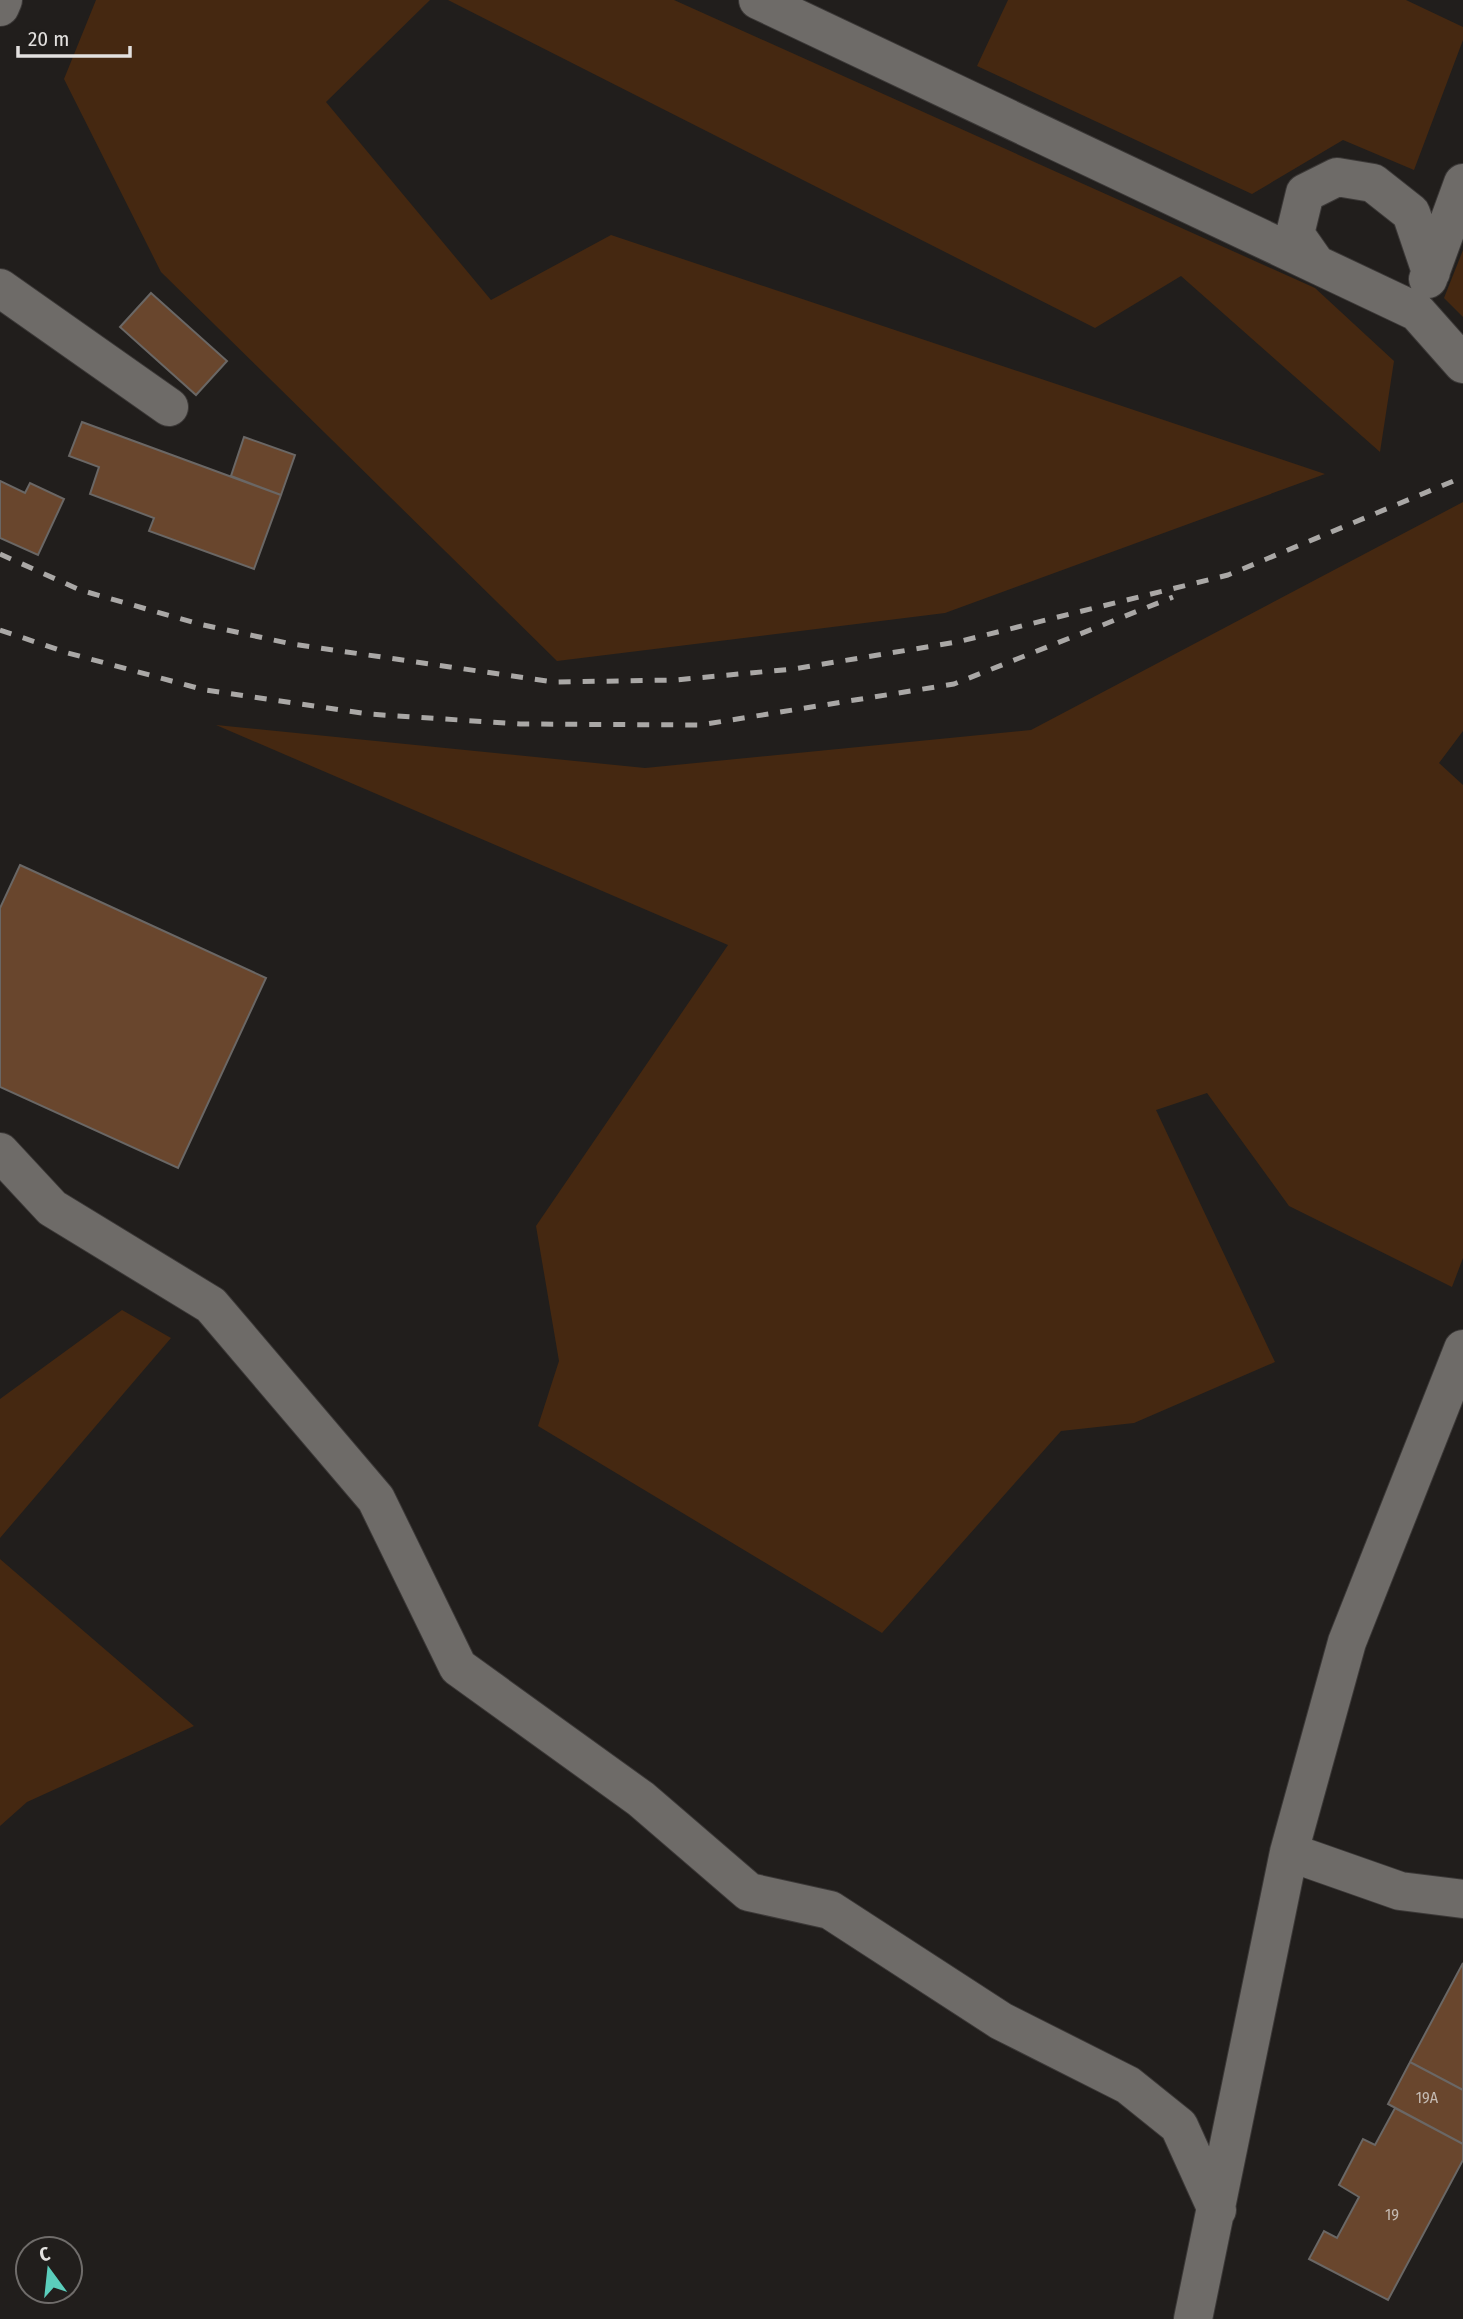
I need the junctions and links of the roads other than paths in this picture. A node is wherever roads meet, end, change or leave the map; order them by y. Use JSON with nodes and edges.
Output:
{"nodes":[{"id":1,"x":3,"y":0,"type":"edge"},
{"id":2,"x":758,"y":0,"type":"edge"},
{"id":3,"x":0,"y":6,"type":"edge"},
{"id":4,"x":1463,"y":183,"type":"edge"},
{"id":5,"x":1317,"y":264,"type":"junction"},
{"id":6,"x":1431,"y":272,"type":"junction"},
{"id":7,"x":0,"y":288,"type":"edge"},
{"id":8,"x":1417,"y":312,"type":"junction"},
{"id":9,"x":1463,"y":363,"type":"edge"},
{"id":10,"x":169,"y":407,"type":"dead end"},
{"id":11,"x":0,"y":1152,"type":"edge"},
{"id":12,"x":1463,"y":1349,"type":"edge"},
{"id":13,"x":1289,"y":1852,"type":"junction"},
{"id":14,"x":1463,"y":1899,"type":"edge"},
{"id":15,"x":1217,"y":2210,"type":"junction"},
{"id":16,"x":1193,"y":2319,"type":"edge"}],
"edges":[{"from":1,"to":3,"type":"street"},
{"from":2,"to":5,"type":"street"},
{"from":4,"to":6,"type":"street"},
{"from":5,"to":6,"type":"street"},
{"from":5,"to":8,"type":"street"},
{"from":6,"to":8,"type":"street"},
{"from":7,"to":10,"type":"street"},
{"from":8,"to":9,"type":"street"},
{"from":11,"to":15,"type":"street"},
{"from":12,"to":13,"type":"street"},
{"from":13,"to":14,"type":"street"},
{"from":13,"to":15,"type":"street"},
{"from":15,"to":16,"type":"street"}]}
